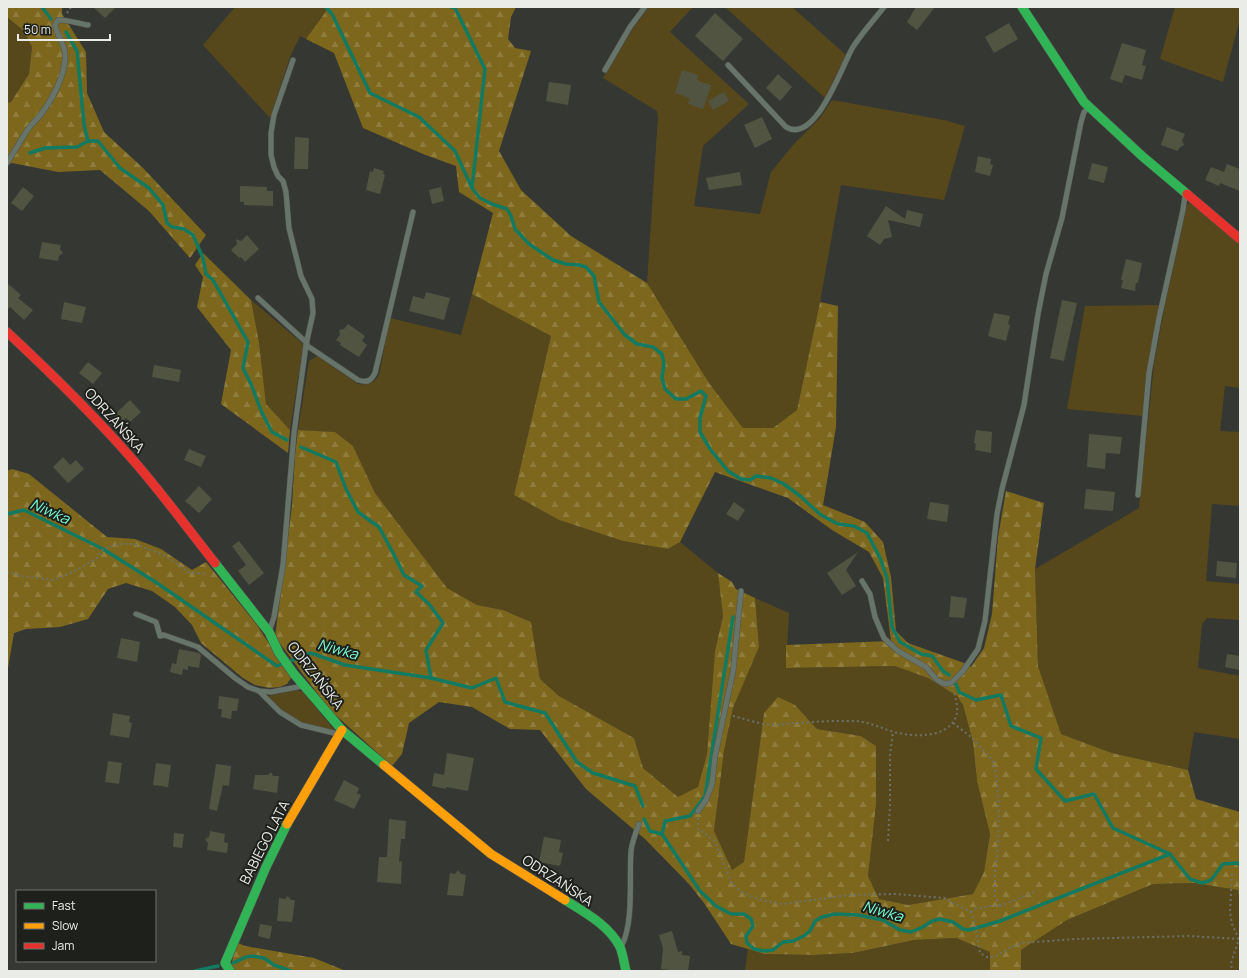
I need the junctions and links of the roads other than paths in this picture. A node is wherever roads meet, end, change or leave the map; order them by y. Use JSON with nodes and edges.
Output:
{"nodes":[{"id":1,"x":645,"y":7,"type":"edge"},
{"id":2,"x":884,"y":7,"type":"edge"},
{"id":3,"x":1022,"y":7,"type":"edge"},
{"id":4,"x":88,"y":25,"type":"dead end"},
{"id":5,"x":293,"y":60,"type":"dead end"},
{"id":6,"x":728,"y":65,"type":"dead end"},
{"id":7,"x":605,"y":70,"type":"dead end"},
{"id":8,"x":1089,"y":107,"type":"junction"},
{"id":9,"x":7,"y":163,"type":"edge"},
{"id":10,"x":1185,"y":193,"type":"junction"},
{"id":11,"x":414,"y":212,"type":"dead end"},
{"id":12,"x":1240,"y":239,"type":"edge"},
{"id":13,"x":258,"y":298,"type":"dead end"},
{"id":14,"x":7,"y":332,"type":"edge"},
{"id":15,"x":306,"y":344,"type":"junction"},
{"id":16,"x":1138,"y":495,"type":"dead end"},
{"id":17,"x":862,"y":581,"type":"dead end"},
{"id":18,"x":741,"y":591,"type":"dead end"},
{"id":19,"x":136,"y":614,"type":"dead end"},
{"id":20,"x":269,"y":632,"type":"junction"},
{"id":21,"x":303,"y":686,"type":"junction"},
{"id":22,"x":259,"y":691,"type":"junction"},
{"id":23,"x":340,"y":732,"type":"junction"},
{"id":24,"x":698,"y":811,"type":"road end"},
{"id":25,"x":639,"y":824,"type":"dead end"},
{"id":26,"x":620,"y":948,"type":"junction"},
{"id":27,"x":230,"y":971,"type":"edge"},
{"id":28,"x":626,"y":971,"type":"edge"}],
"edges":[{"from":1,"to":7,"type":"lane"},
{"from":2,"to":6,"type":"lane"},
{"from":3,"to":8,"type":"street"},
{"from":4,"to":9,"type":"lane"},
{"from":5,"to":15,"type":"lane"},
{"from":8,"to":10,"type":"street"},
{"from":8,"to":17,"type":"lane"},
{"from":10,"to":12,"type":"street"},
{"from":10,"to":16,"type":"lane"},
{"from":11,"to":15,"type":"lane"},
{"from":13,"to":15,"type":"lane"},
{"from":14,"to":20,"type":"street","name":"ODRZAŃSKA"},
{"from":15,"to":20,"type":"lane"},
{"from":18,"to":24,"type":"lane"},
{"from":19,"to":22,"type":"lane"},
{"from":20,"to":21,"type":"street","name":"ODRZAŃSKA"},
{"from":21,"to":22,"type":"lane"},
{"from":21,"to":23,"type":"street","name":"ODRZAŃSKA"},
{"from":22,"to":23,"type":"lane"},
{"from":23,"to":26,"type":"street","name":"ODRZAŃSKA"},
{"from":23,"to":27,"type":"street","name":"BABIEGO LATA"},
{"from":25,"to":26,"type":"lane"},
{"from":26,"to":28,"type":"street","name":"ODRZAŃSKA"}]}
